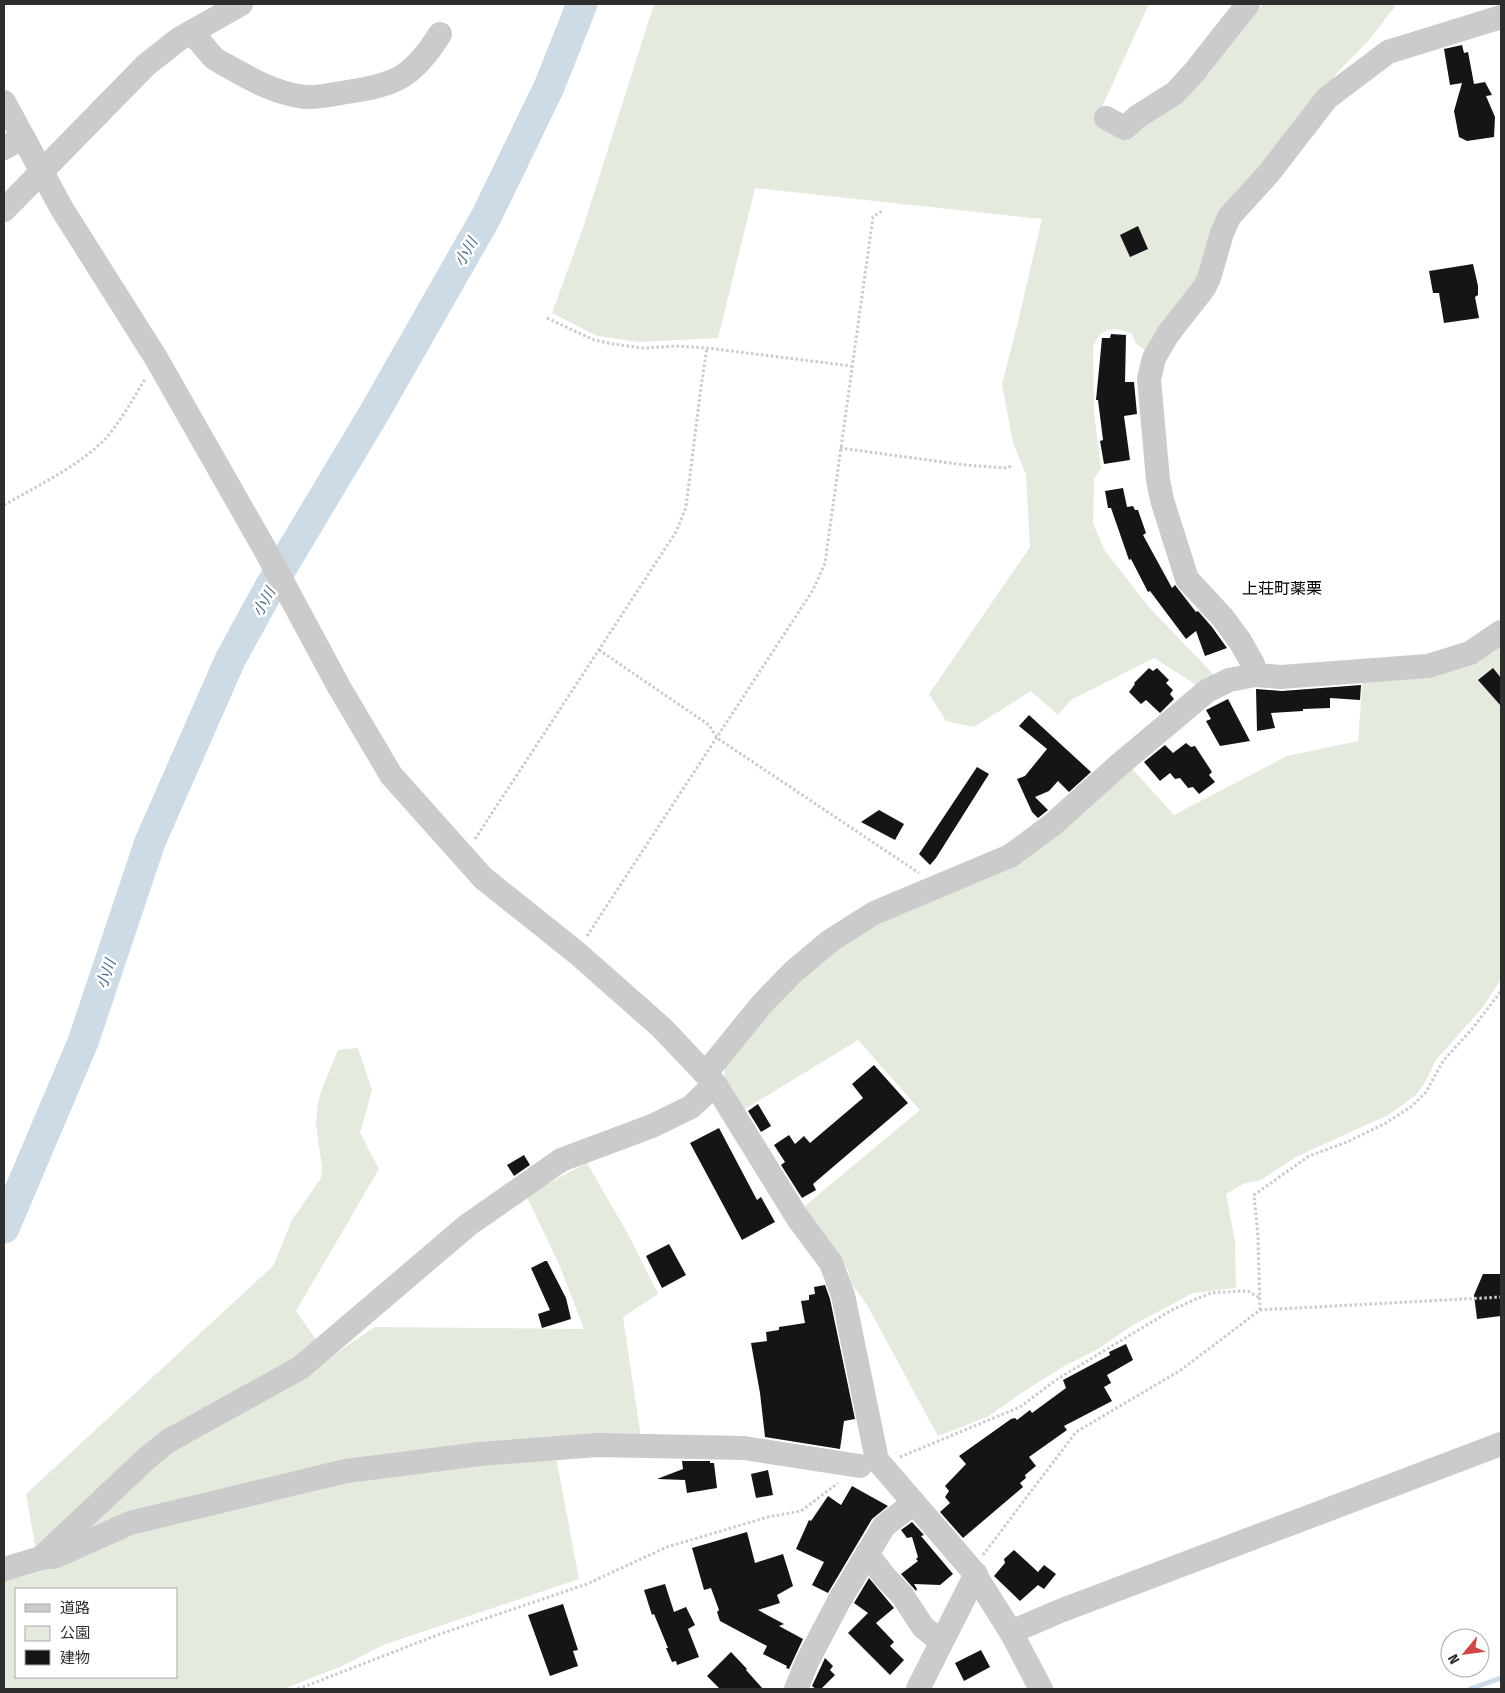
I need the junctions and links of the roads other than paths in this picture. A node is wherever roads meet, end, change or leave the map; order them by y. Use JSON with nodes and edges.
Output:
{"nodes":[{"id":1,"x":240,"y":4,"type":"edge"},
{"id":2,"x":1248,"y":4,"type":"edge"},
{"id":3,"x":1501,"y":17,"type":"edge"},
{"id":4,"x":192,"y":32,"type":"junction"},
{"id":5,"x":440,"y":34,"type":"dead end"},
{"id":6,"x":4,"y":102,"type":"edge"},
{"id":7,"x":1106,"y":118,"type":"dead end"},
{"id":8,"x":13,"y":142,"type":"edge"},
{"id":9,"x":42,"y":173,"type":"junction"},
{"id":10,"x":4,"y":210,"type":"edge"},
{"id":11,"x":1501,"y":632,"type":"edge"},
{"id":12,"x":1255,"y":674,"type":"junction"},
{"id":13,"x":710,"y":1079,"type":"junction"},
{"id":14,"x":1501,"y":1444,"type":"edge"},
{"id":15,"x":871,"y":1465,"type":"junction"},
{"id":16,"x":914,"y":1504,"type":"junction"},
{"id":17,"x":867,"y":1554,"type":"junction"},
{"id":18,"x":41,"y":1558,"type":"junction"},
{"id":19,"x":4,"y":1569,"type":"edge"},
{"id":20,"x":971,"y":1578,"type":"junction"},
{"id":21,"x":1011,"y":1632,"type":"junction"},
{"id":22,"x":934,"y":1636,"type":"junction"},
{"id":23,"x":796,"y":1689,"type":"edge"},
{"id":24,"x":909,"y":1689,"type":"edge"},
{"id":25,"x":918,"y":1689,"type":"edge"},
{"id":26,"x":1041,"y":1689,"type":"edge"}],
"edges":[{"from":1,"to":4,"type":"street"},
{"from":2,"to":7,"type":"street"},
{"from":3,"to":12,"type":"street"},
{"from":4,"to":5,"type":"street"},
{"from":4,"to":9,"type":"street"},
{"from":6,"to":8,"type":"street"},
{"from":8,"to":9,"type":"street"},
{"from":9,"to":10,"type":"street"},
{"from":9,"to":13,"type":"street"},
{"from":11,"to":12,"type":"street"},
{"from":12,"to":13,"type":"street"},
{"from":13,"to":15,"type":"street"},
{"from":13,"to":18,"type":"street"},
{"from":14,"to":21,"type":"street"},
{"from":15,"to":16,"type":"street"},
{"from":15,"to":18,"type":"street"},
{"from":16,"to":17,"type":"street"},
{"from":16,"to":20,"type":"street"},
{"from":17,"to":22,"type":"street"},
{"from":17,"to":23,"type":"street"},
{"from":18,"to":19,"type":"street"},
{"from":20,"to":21,"type":"street"},
{"from":20,"to":22,"type":"street"},
{"from":20,"to":25,"type":"street"},
{"from":21,"to":26,"type":"street"},
{"from":22,"to":24,"type":"street"}]}
